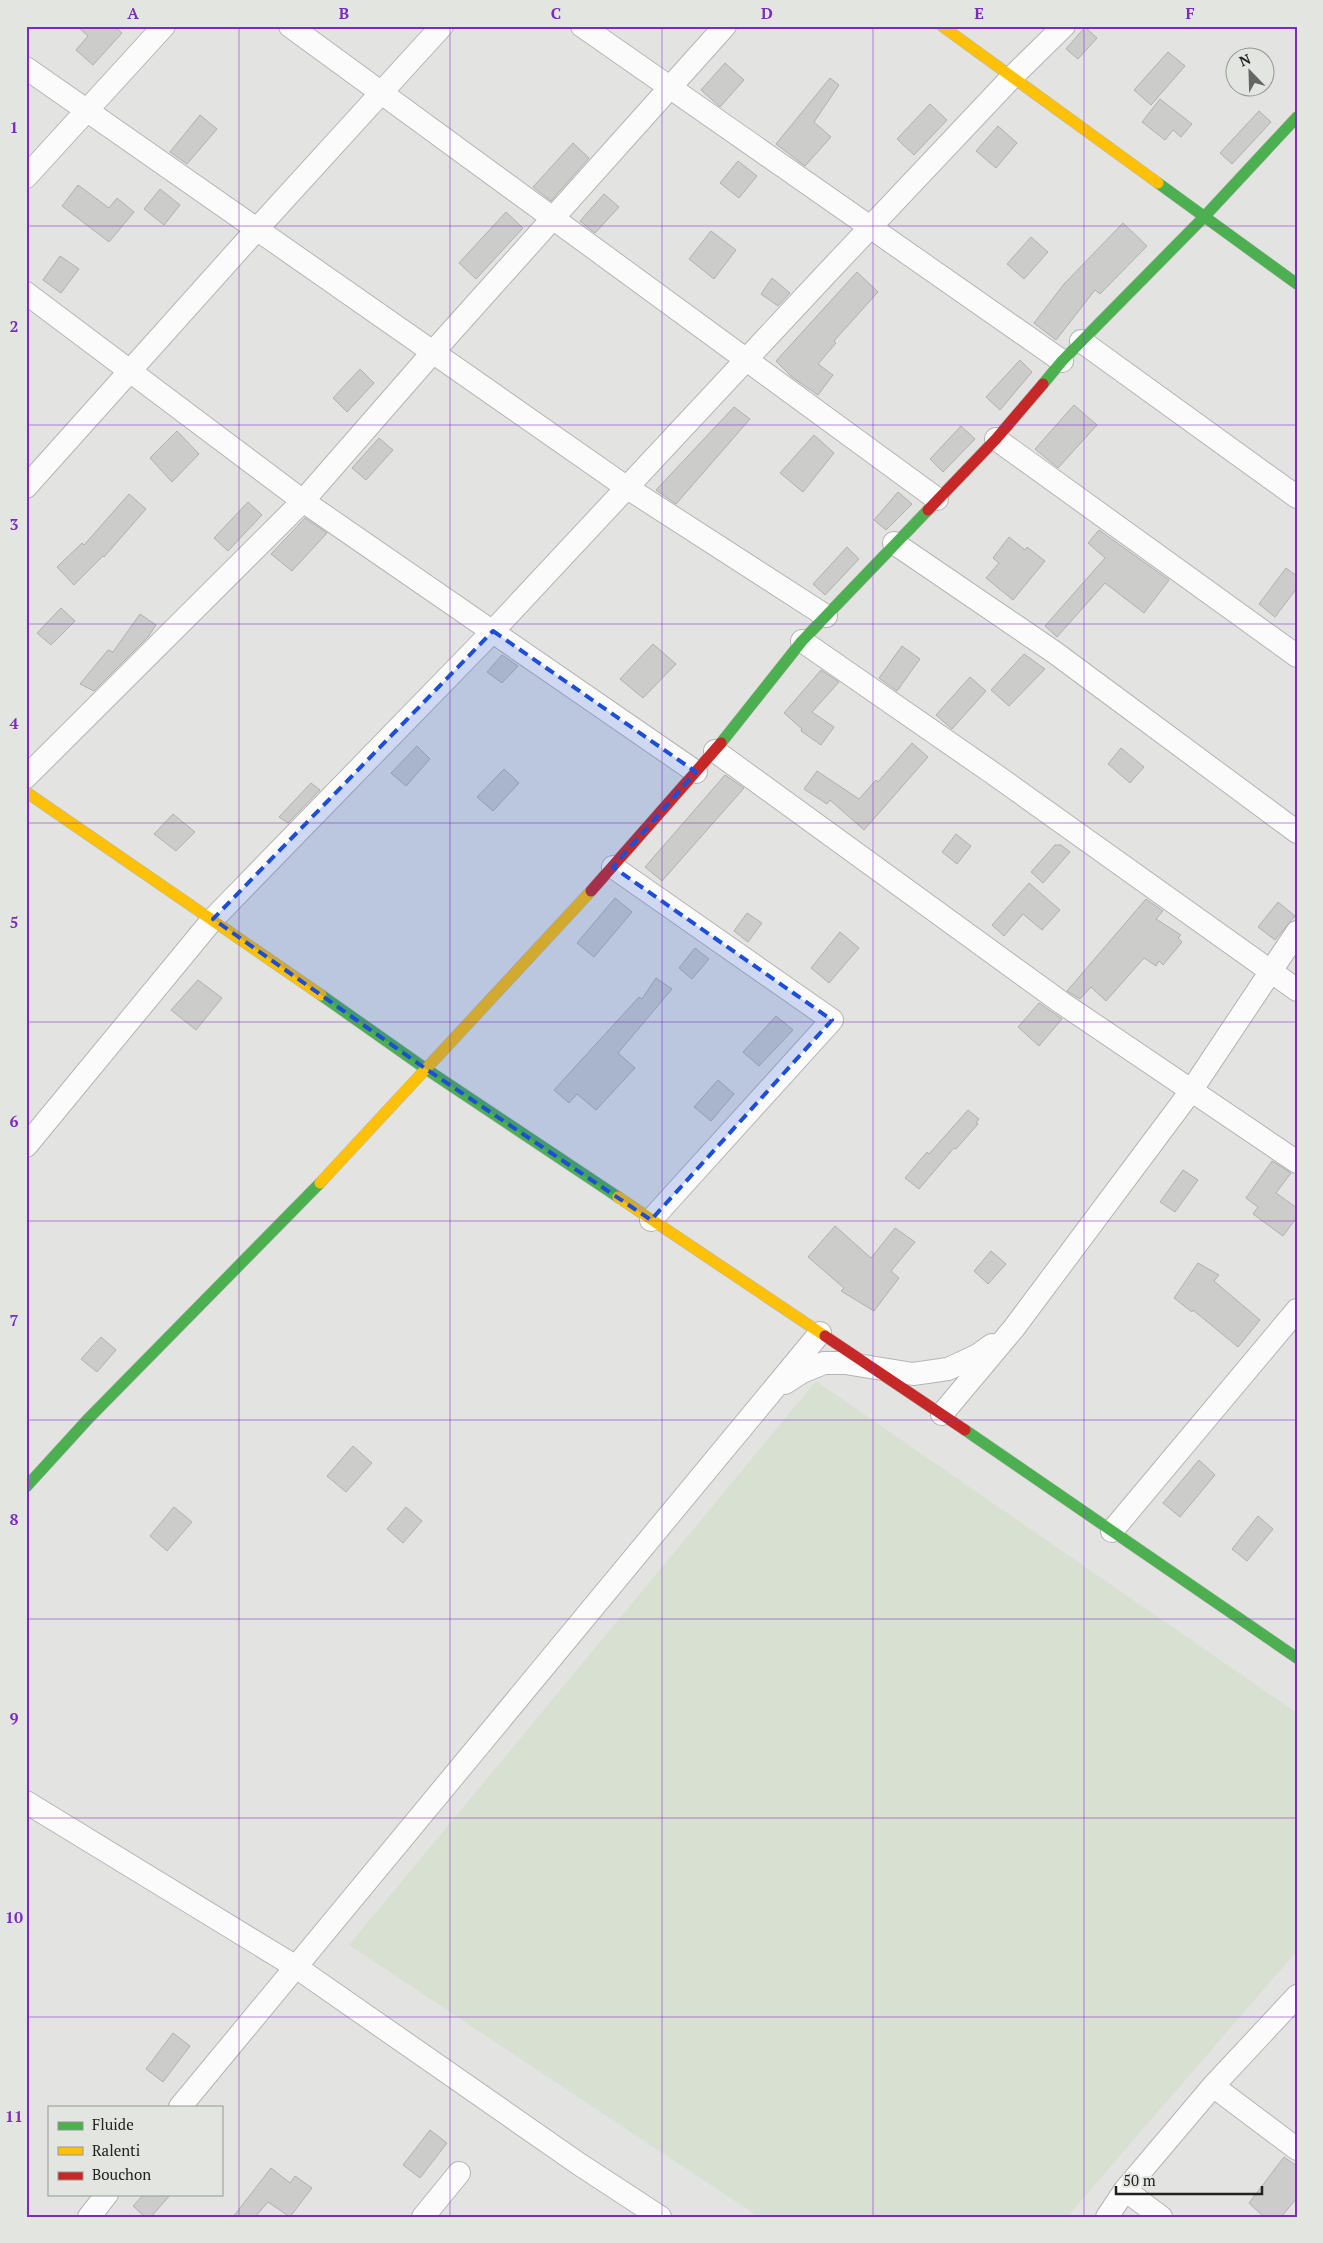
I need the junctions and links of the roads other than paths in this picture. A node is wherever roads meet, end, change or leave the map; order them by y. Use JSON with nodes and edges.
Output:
{"nodes":[{"id":1,"x":164,"y":26,"type":"edge"},
{"id":2,"x":290,"y":26,"type":"edge"},
{"id":3,"x":442,"y":26,"type":"edge"},
{"id":4,"x":582,"y":26,"type":"edge"},
{"id":5,"x":725,"y":26,"type":"edge"},
{"id":6,"x":942,"y":26,"type":"edge"},
{"id":7,"x":1064,"y":26,"type":"edge"},
{"id":8,"x":26,"y":68,"type":"edge"},
{"id":9,"x":1012,"y":78,"type":"junction"},
{"id":10,"x":669,"y":87,"type":"junction"},
{"id":11,"x":381,"y":93,"type":"junction"},
{"id":12,"x":88,"y":109,"type":"junction"},
{"id":13,"x":1297,"y":117,"type":"edge"},
{"id":14,"x":26,"y":176,"type":"edge"},
{"id":15,"x":1204,"y":216,"type":"junction"},
{"id":16,"x":553,"y":219,"type":"junction"},
{"id":17,"x":870,"y":227,"type":"junction"},
{"id":18,"x":258,"y":228,"type":"junction"},
{"id":19,"x":1297,"y":284,"type":"edge"},
{"id":20,"x":26,"y":293,"type":"edge"},
{"id":21,"x":1081,"y":341,"type":"junction"},
{"id":22,"x":433,"y":352,"type":"junction"},
{"id":23,"x":746,"y":360,"type":"junction"},
{"id":24,"x":1062,"y":361,"type":"junction"},
{"id":25,"x":130,"y":370,"type":"junction"},
{"id":26,"x":996,"y":438,"type":"junction"},
{"id":27,"x":26,"y":487,"type":"edge"},
{"id":28,"x":626,"y":487,"type":"junction"},
{"id":29,"x":1297,"y":497,"type":"edge"},
{"id":30,"x":937,"y":499,"type":"junction"},
{"id":31,"x":303,"y":501,"type":"junction"},
{"id":32,"x":894,"y":544,"type":"junction"},
{"id":33,"x":826,"y":616,"type":"junction"},
{"id":34,"x":493,"y":631,"type":"junction"},
{"id":35,"x":802,"y":641,"type":"junction"},
{"id":36,"x":1297,"y":656,"type":"edge"},
{"id":37,"x":715,"y":751,"type":"junction"},
{"id":38,"x":696,"y":772,"type":"junction"},
{"id":39,"x":26,"y":777,"type":"edge"},
{"id":40,"x":26,"y":792,"type":"edge"},
{"id":41,"x":1297,"y":832,"type":"edge"},
{"id":42,"x":613,"y":866,"type":"junction"},
{"id":43,"x":213,"y":918,"type":"junction"},
{"id":44,"x":1297,"y":932,"type":"edge"},
{"id":45,"x":1270,"y":971,"type":"junction"},
{"id":46,"x":1297,"y":990,"type":"edge"},
{"id":47,"x":426,"y":1069,"type":"junction"},
{"id":48,"x":1191,"y":1090,"type":"junction"},
{"id":49,"x":26,"y":1146,"type":"edge"},
{"id":50,"x":1297,"y":1162,"type":"edge"},
{"id":51,"x":651,"y":1220,"type":"junction"},
{"id":52,"x":1297,"y":1310,"type":"edge"},
{"id":53,"x":1014,"y":1328,"type":"junction"},
{"id":54,"x":820,"y":1333,"type":"junction"},
{"id":55,"x":871,"y":1367,"type":"junction"},
{"id":56,"x":771,"y":1392,"type":"junction"},
{"id":57,"x":942,"y":1414,"type":"junction"},
{"id":58,"x":26,"y":1487,"type":"edge"},
{"id":59,"x":1112,"y":1531,"type":"junction"},
{"id":60,"x":1297,"y":1658,"type":"edge"},
{"id":61,"x":26,"y":1802,"type":"edge"},
{"id":62,"x":296,"y":1967,"type":"junction"},
{"id":63,"x":1297,"y":1996,"type":"edge"},
{"id":64,"x":1213,"y":2086,"type":"junction"},
{"id":65,"x":181,"y":2106,"type":"edge"},
{"id":66,"x":1297,"y":2150,"type":"edge"},
{"id":67,"x":459,"y":2173,"type":"dead end"},
{"id":68,"x":1125,"y":2190,"type":"junction"},
{"id":69,"x":105,"y":2196,"type":"edge"},
{"id":70,"x":89,"y":2217,"type":"edge"},
{"id":71,"x":423,"y":2217,"type":"edge"},
{"id":72,"x":660,"y":2217,"type":"edge"},
{"id":73,"x":1107,"y":2217,"type":"edge"},
{"id":74,"x":1161,"y":2217,"type":"edge"}],
"edges":[{"from":1,"to":12,"type":"street"},
{"from":2,"to":11,"type":"street"},
{"from":3,"to":11,"type":"street"},
{"from":4,"to":10,"type":"street"},
{"from":5,"to":10,"type":"street"},
{"from":6,"to":9,"type":"street"},
{"from":7,"to":9,"type":"street"},
{"from":8,"to":12,"type":"street"},
{"from":9,"to":15,"type":"street"},
{"from":9,"to":17,"type":"street"},
{"from":10,"to":16,"type":"street"},
{"from":10,"to":17,"type":"street"},
{"from":11,"to":16,"type":"street"},
{"from":11,"to":18,"type":"street"},
{"from":12,"to":14,"type":"street"},
{"from":12,"to":18,"type":"street"},
{"from":13,"to":15,"type":"street"},
{"from":15,"to":19,"type":"street"},
{"from":15,"to":21,"type":"street"},
{"from":16,"to":22,"type":"street"},
{"from":16,"to":23,"type":"street"},
{"from":17,"to":23,"type":"street"},
{"from":17,"to":24,"type":"street"},
{"from":18,"to":22,"type":"street"},
{"from":18,"to":25,"type":"street"},
{"from":20,"to":25,"type":"street"},
{"from":21,"to":24,"type":"street"},
{"from":21,"to":29,"type":"street"},
{"from":22,"to":28,"type":"street"},
{"from":22,"to":31,"type":"street"},
{"from":23,"to":28,"type":"street"},
{"from":23,"to":30,"type":"street"},
{"from":24,"to":26,"type":"street"},
{"from":25,"to":27,"type":"street"},
{"from":25,"to":31,"type":"street"},
{"from":26,"to":30,"type":"street"},
{"from":26,"to":36,"type":"street"},
{"from":28,"to":33,"type":"street"},
{"from":28,"to":34,"type":"street"},
{"from":30,"to":32,"type":"street"},
{"from":31,"to":34,"type":"street"},
{"from":31,"to":39,"type":"street"},
{"from":32,"to":33,"type":"street"},
{"from":32,"to":41,"type":"street"},
{"from":33,"to":35,"type":"street"},
{"from":34,"to":38,"type":"street"},
{"from":34,"to":43,"type":"street"},
{"from":35,"to":37,"type":"street"},
{"from":35,"to":45,"type":"street"},
{"from":37,"to":38,"type":"street"},
{"from":37,"to":48,"type":"street"},
{"from":38,"to":42,"type":"street"},
{"from":40,"to":43,"type":"street"},
{"from":42,"to":47,"type":"street"},
{"from":42,"to":51,"type":"street"},
{"from":43,"to":47,"type":"street"},
{"from":43,"to":49,"type":"street"},
{"from":44,"to":45,"type":"street"},
{"from":45,"to":46,"type":"street"},
{"from":45,"to":48,"type":"street"},
{"from":47,"to":51,"type":"street"},
{"from":47,"to":58,"type":"street"},
{"from":48,"to":50,"type":"street"},
{"from":48,"to":53,"type":"street"},
{"from":51,"to":54,"type":"street"},
{"from":52,"to":59,"type":"street"},
{"from":53,"to":55,"type":"street"},
{"from":53,"to":57,"type":"street"},
{"from":54,"to":55,"type":"street"},
{"from":54,"to":56,"type":"street"},
{"from":55,"to":56,"type":"street"},
{"from":55,"to":57,"type":"street"},
{"from":56,"to":62,"type":"street"},
{"from":57,"to":59,"type":"street"},
{"from":59,"to":60,"type":"street"},
{"from":61,"to":62,"type":"street"},
{"from":62,"to":65,"type":"street"},
{"from":62,"to":72,"type":"street"},
{"from":63,"to":64,"type":"street"},
{"from":64,"to":66,"type":"street"},
{"from":64,"to":68,"type":"street"},
{"from":67,"to":71,"type":"street"},
{"from":68,"to":73,"type":"street"},
{"from":68,"to":74,"type":"street"},
{"from":69,"to":70,"type":"street"}]}
